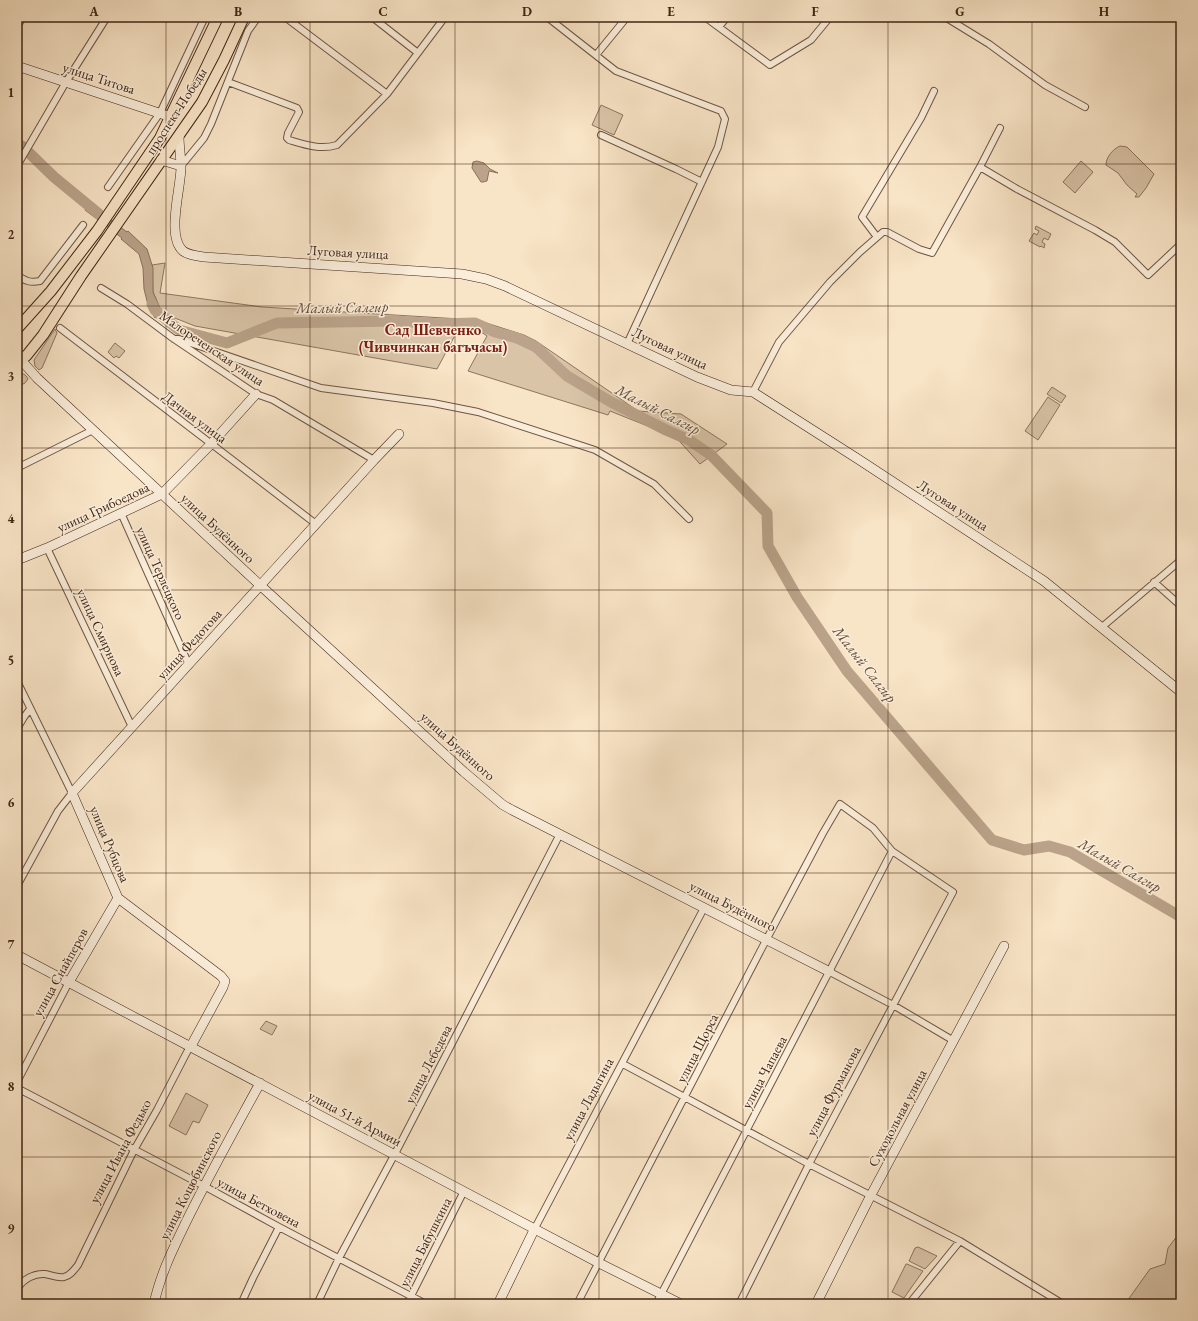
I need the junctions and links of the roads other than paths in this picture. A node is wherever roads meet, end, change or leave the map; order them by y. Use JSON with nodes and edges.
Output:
{"nodes":[{"id":1,"x":23,"y":17,"type":"edge"},
{"id":2,"x":107,"y":17,"type":"edge"},
{"id":3,"x":205,"y":17,"type":"edge"},
{"id":4,"x":218,"y":17,"type":"edge"},
{"id":5,"x":244,"y":17,"type":"edge"},
{"id":6,"x":258,"y":17,"type":"edge"},
{"id":7,"x":285,"y":17,"type":"edge"},
{"id":8,"x":372,"y":17,"type":"edge"},
{"id":9,"x":445,"y":17,"type":"edge"},
{"id":10,"x":547,"y":17,"type":"edge"},
{"id":11,"x":627,"y":17,"type":"edge"},
{"id":12,"x":705,"y":17,"type":"edge"},
{"id":13,"x":727,"y":17,"type":"edge"},
{"id":14,"x":830,"y":17,"type":"edge"},
{"id":15,"x":945,"y":17,"type":"edge"},
{"id":16,"x":17,"y":27,"type":"edge"},
{"id":17,"x":718,"y":28,"type":"junction"},
{"id":18,"x":418,"y":52,"type":"junction"},
{"id":19,"x":596,"y":55,"type":"junction"},
{"id":20,"x":17,"y":66,"type":"edge"},
{"id":21,"x":66,"y":82,"type":"junction"},
{"id":22,"x":228,"y":82,"type":"junction"},
{"id":23,"x":934,"y":92,"type":"dead end"},
{"id":24,"x":387,"y":94,"type":"junction"},
{"id":25,"x":1085,"y":107,"type":"dead end"},
{"id":26,"x":160,"y":113,"type":"junction"},
{"id":27,"x":171,"y":116,"type":"junction"},
{"id":28,"x":1000,"y":128,"type":"dead end"},
{"id":29,"x":600,"y":135,"type":"dead end"},
{"id":30,"x":179,"y":136,"type":"junction"},
{"id":31,"x":161,"y":160,"type":"junction"},
{"id":32,"x":17,"y":166,"type":"edge"},
{"id":33,"x":181,"y":166,"type":"junction"},
{"id":34,"x":980,"y":167,"type":"junction"},
{"id":35,"x":702,"y":182,"type":"junction"},
{"id":36,"x":108,"y":187,"type":"dead end"},
{"id":37,"x":83,"y":226,"type":"dead end"},
{"id":38,"x":877,"y":237,"type":"junction"},
{"id":39,"x":1181,"y":244,"type":"edge"},
{"id":40,"x":17,"y":275,"type":"edge"},
{"id":41,"x":101,"y":288,"type":"dead end"},
{"id":42,"x":60,"y":328,"type":"dead end"},
{"id":43,"x":17,"y":329,"type":"edge"},
{"id":44,"x":174,"y":339,"type":"junction"},
{"id":45,"x":627,"y":344,"type":"junction"},
{"id":46,"x":19,"y":362,"type":"edge"},
{"id":47,"x":752,"y":392,"type":"junction"},
{"id":48,"x":256,"y":394,"type":"junction"},
{"id":49,"x":93,"y":430,"type":"junction"},
{"id":50,"x":399,"y":434,"type":"dead end"},
{"id":51,"x":211,"y":444,"type":"junction"},
{"id":52,"x":374,"y":460,"type":"junction"},
{"id":53,"x":17,"y":468,"type":"edge"},
{"id":54,"x":162,"y":494,"type":"junction"},
{"id":55,"x":122,"y":513,"type":"junction"},
{"id":56,"x":689,"y":519,"type":"dead end"},
{"id":57,"x":316,"y":524,"type":"junction"},
{"id":58,"x":47,"y":548,"type":"junction"},
{"id":59,"x":17,"y":560,"type":"edge"},
{"id":60,"x":1181,"y":560,"type":"edge"},
{"id":61,"x":1154,"y":582,"type":"junction"},
{"id":62,"x":260,"y":586,"type":"junction"},
{"id":63,"x":1181,"y":606,"type":"edge"},
{"id":64,"x":1102,"y":627,"type":"junction"},
{"id":65,"x":189,"y":665,"type":"junction"},
{"id":66,"x":17,"y":681,"type":"edge"},
{"id":67,"x":1181,"y":692,"type":"edge"},
{"id":68,"x":30,"y":709,"type":"junction"},
{"id":69,"x":132,"y":727,"type":"junction"},
{"id":70,"x":17,"y":729,"type":"edge"},
{"id":71,"x":72,"y":793,"type":"junction"},
{"id":72,"x":560,"y":834,"type":"junction"},
{"id":73,"x":892,"y":851,"type":"junction"},
{"id":74,"x":17,"y":886,"type":"edge"},
{"id":75,"x":118,"y":898,"type":"junction"},
{"id":76,"x":704,"y":908,"type":"junction"},
{"id":77,"x":767,"y":940,"type":"junction"},
{"id":78,"x":1004,"y":946,"type":"dead end"},
{"id":79,"x":17,"y":955,"type":"edge"},
{"id":80,"x":830,"y":972,"type":"junction"},
{"id":81,"x":225,"y":980,"type":"joint"},
{"id":82,"x":69,"y":982,"type":"junction"},
{"id":83,"x":892,"y":1005,"type":"junction"},
{"id":84,"x":954,"y":1041,"type":"junction"},
{"id":85,"x":191,"y":1046,"type":"junction"},
{"id":86,"x":623,"y":1064,"type":"junction"},
{"id":87,"x":17,"y":1082,"type":"edge"},
{"id":88,"x":260,"y":1083,"type":"junction"},
{"id":89,"x":17,"y":1088,"type":"edge"},
{"id":90,"x":685,"y":1098,"type":"junction"},
{"id":91,"x":747,"y":1130,"type":"junction"},
{"id":92,"x":134,"y":1150,"type":"junction"},
{"id":93,"x":395,"y":1154,"type":"junction"},
{"id":94,"x":809,"y":1164,"type":"junction"},
{"id":95,"x":204,"y":1186,"type":"junction"},
{"id":96,"x":464,"y":1191,"type":"junction"},
{"id":97,"x":871,"y":1195,"type":"junction"},
{"id":98,"x":279,"y":1227,"type":"junction"},
{"id":99,"x":535,"y":1228,"type":"junction"},
{"id":100,"x":960,"y":1241,"type":"junction"},
{"id":101,"x":339,"y":1258,"type":"junction"},
{"id":102,"x":599,"y":1262,"type":"junction"},
{"id":103,"x":662,"y":1294,"type":"junction"},
{"id":104,"x":412,"y":1296,"type":"junction"},
{"id":105,"x":17,"y":1297,"type":"edge"},
{"id":106,"x":154,"y":1304,"type":"edge"},
{"id":107,"x":241,"y":1304,"type":"edge"},
{"id":108,"x":317,"y":1304,"type":"edge"},
{"id":109,"x":407,"y":1304,"type":"edge"},
{"id":110,"x":426,"y":1304,"type":"edge"},
{"id":111,"x":498,"y":1304,"type":"edge"},
{"id":112,"x":577,"y":1304,"type":"edge"},
{"id":113,"x":656,"y":1304,"type":"edge"},
{"id":114,"x":681,"y":1304,"type":"edge"},
{"id":115,"x":739,"y":1304,"type":"edge"},
{"id":116,"x":816,"y":1304,"type":"edge"},
{"id":117,"x":909,"y":1304,"type":"edge"},
{"id":118,"x":1063,"y":1304,"type":"edge"}],
"edges":[{"from":1,"to":16,"type":"street"},
{"from":2,"to":21,"type":"street"},
{"from":3,"to":26,"type":"street"},
{"from":4,"to":27,"type":"main road","name":"проспект Победы"},
{"from":5,"to":30,"type":"main road","name":"проспект Победы"},
{"from":6,"to":22,"type":"street"},
{"from":7,"to":24,"type":"street"},
{"from":8,"to":18,"type":"street"},
{"from":9,"to":18,"type":"street"},
{"from":10,"to":19,"type":"street"},
{"from":11,"to":19,"type":"street"},
{"from":12,"to":17,"type":"street"},
{"from":13,"to":17,"type":"street"},
{"from":14,"to":17,"type":"street"},
{"from":15,"to":25,"type":"street"},
{"from":18,"to":24,"type":"street"},
{"from":19,"to":35,"type":"street"},
{"from":20,"to":21,"type":"street","name":"улица Титова"},
{"from":21,"to":26,"type":"street","name":"улица Титова"},
{"from":21,"to":32,"type":"street"},
{"from":22,"to":24,"type":"street"},
{"from":22,"to":33,"type":"street"},
{"from":23,"to":38,"type":"street"},
{"from":26,"to":27,"type":"street","name":"улица Титова"},
{"from":26,"to":36,"type":"street"},
{"from":27,"to":43,"type":"main road","name":"проспект Победы"},
{"from":28,"to":34,"type":"street"},
{"from":29,"to":35,"type":"street"},
{"from":30,"to":31,"type":"main road","name":"проспект Победы"},
{"from":30,"to":33,"type":"street","name":"Луговая улица"},
{"from":31,"to":33,"type":"street"},
{"from":31,"to":46,"type":"main road","name":"проспект Победы"},
{"from":33,"to":45,"type":"street","name":"Луговая улица"},
{"from":34,"to":38,"type":"street"},
{"from":34,"to":39,"type":"street"},
{"from":35,"to":45,"type":"street"},
{"from":37,"to":40,"type":"street"},
{"from":38,"to":47,"type":"street"},
{"from":41,"to":44,"type":"street","name":"Малореченская улица"},
{"from":42,"to":51,"type":"street","name":"Дачная улица"},
{"from":44,"to":48,"type":"street","name":"Малореченская улица"},
{"from":44,"to":56,"type":"street"},
{"from":45,"to":47,"type":"street","name":"Луговая улица"},
{"from":46,"to":49,"type":"street","name":"улица Будённого"},
{"from":47,"to":64,"type":"street","name":"Луговая улица"},
{"from":48,"to":51,"type":"street","name":"улица Грибоедова"},
{"from":48,"to":52,"type":"street","name":"Малореченская улица"},
{"from":49,"to":53,"type":"street"},
{"from":49,"to":54,"type":"street","name":"улица Будённого"},
{"from":50,"to":52,"type":"street","name":"улица Федотова"},
{"from":51,"to":54,"type":"street","name":"улица Грибоедова"},
{"from":51,"to":57,"type":"street","name":"Дачная улица"},
{"from":52,"to":57,"type":"street","name":"улица Федотова"},
{"from":54,"to":55,"type":"street","name":"улица Грибоедова"},
{"from":54,"to":62,"type":"street","name":"улица Будённого"},
{"from":55,"to":58,"type":"street","name":"улица Грибоедова"},
{"from":55,"to":65,"type":"street","name":"улица Терлецкого"},
{"from":57,"to":62,"type":"street","name":"улица Федотова"},
{"from":58,"to":59,"type":"street","name":"улица Грибоедова"},
{"from":58,"to":69,"type":"street","name":"улица Смирнова"},
{"from":60,"to":61,"type":"street"},
{"from":61,"to":63,"type":"street"},
{"from":61,"to":64,"type":"street"},
{"from":62,"to":65,"type":"street","name":"улица Федотова"},
{"from":62,"to":72,"type":"street","name":"улица Будённого"},
{"from":64,"to":67,"type":"street","name":"Луговая улица"},
{"from":65,"to":69,"type":"street","name":"улица Федотова"},
{"from":66,"to":68,"type":"street","name":"улица Рубцова"},
{"from":68,"to":70,"type":"street"},
{"from":68,"to":71,"type":"street","name":"улица Рубцова"},
{"from":69,"to":71,"type":"street","name":"улица Федотова"},
{"from":71,"to":74,"type":"street","name":"улица Федотова"},
{"from":71,"to":75,"type":"street","name":"улица Рубцова"},
{"from":72,"to":76,"type":"street","name":"улица Будённого"},
{"from":72,"to":93,"type":"street","name":"улица Лебедева"},
{"from":73,"to":77,"type":"street","name":"улица Щорса"},
{"from":73,"to":80,"type":"street","name":"улица Чапаева"},
{"from":73,"to":83,"type":"street","name":"улица Фурманова"},
{"from":75,"to":81,"type":"street","name":"улица Рубцова"},
{"from":75,"to":82,"type":"street","name":"улица Снайперов"},
{"from":76,"to":77,"type":"street","name":"улица Будённого"},
{"from":76,"to":86,"type":"street","name":"улица Ладыгина"},
{"from":77,"to":80,"type":"street","name":"улица Будённого"},
{"from":77,"to":90,"type":"street","name":"улица Щорса"},
{"from":78,"to":84,"type":"street","name":"Суходольная улица"},
{"from":79,"to":82,"type":"street","name":"улица 51-й Армии"},
{"from":80,"to":83,"type":"street","name":"улица Будённого"},
{"from":80,"to":91,"type":"street","name":"улица Чапаева"},
{"from":81,"to":85,"type":"street","name":"улица Ивана Федько"},
{"from":82,"to":85,"type":"street","name":"улица 51-й Армии"},
{"from":82,"to":87,"type":"street","name":"улица Снайперов"},
{"from":83,"to":84,"type":"street","name":"улица Будённого"},
{"from":83,"to":94,"type":"street","name":"улица Фурманова"},
{"from":84,"to":97,"type":"street","name":"Суходольная улица"},
{"from":85,"to":88,"type":"street","name":"улица 51-й Армии"},
{"from":85,"to":92,"type":"street","name":"улица Ивана Федько"},
{"from":86,"to":90,"type":"street"},
{"from":86,"to":99,"type":"street","name":"улица Ладыгина"},
{"from":88,"to":93,"type":"street","name":"улица 51-й Армии"},
{"from":88,"to":95,"type":"street","name":"улица Коцюбинского"},
{"from":89,"to":92,"type":"street","name":"улица Бетховена"},
{"from":90,"to":91,"type":"street"},
{"from":90,"to":102,"type":"street","name":"улица Щорса"},
{"from":91,"to":94,"type":"street"},
{"from":91,"to":103,"type":"street","name":"улица Чапаева"},
{"from":92,"to":95,"type":"street","name":"улица Бетховена"},
{"from":92,"to":105,"type":"street","name":"улица Ивана Федько"},
{"from":93,"to":96,"type":"street","name":"улица 51-й Армии"},
{"from":93,"to":101,"type":"street","name":"улица Лебедева"},
{"from":94,"to":97,"type":"street"},
{"from":94,"to":115,"type":"street","name":"улица Фурманова"},
{"from":95,"to":98,"type":"street","name":"улица Бетховена"},
{"from":95,"to":106,"type":"street","name":"улица Коцюбинского"},
{"from":96,"to":99,"type":"street","name":"улица 51-й Армии"},
{"from":96,"to":104,"type":"street","name":"улица Бабушкина"},
{"from":97,"to":100,"type":"street"},
{"from":97,"to":116,"type":"street","name":"Суходольная улица"},
{"from":98,"to":101,"type":"street","name":"улица Бетховена"},
{"from":98,"to":107,"type":"street"},
{"from":99,"to":102,"type":"street","name":"улица 51-й Армии"},
{"from":99,"to":111,"type":"street","name":"улица Ладыгина"},
{"from":100,"to":117,"type":"street"},
{"from":100,"to":118,"type":"street"},
{"from":101,"to":104,"type":"street","name":"улица Бетховена"},
{"from":101,"to":108,"type":"street","name":"улица Лебедева"},
{"from":102,"to":103,"type":"street","name":"улица 51-й Армии"},
{"from":102,"to":112,"type":"street","name":"улица Щорса"},
{"from":103,"to":113,"type":"street","name":"улица Чапаева"},
{"from":103,"to":114,"type":"street","name":"улица 51-й Армии"},
{"from":104,"to":109,"type":"street","name":"улица Бабушкина"},
{"from":104,"to":110,"type":"street","name":"улица Бетховена"}]}
